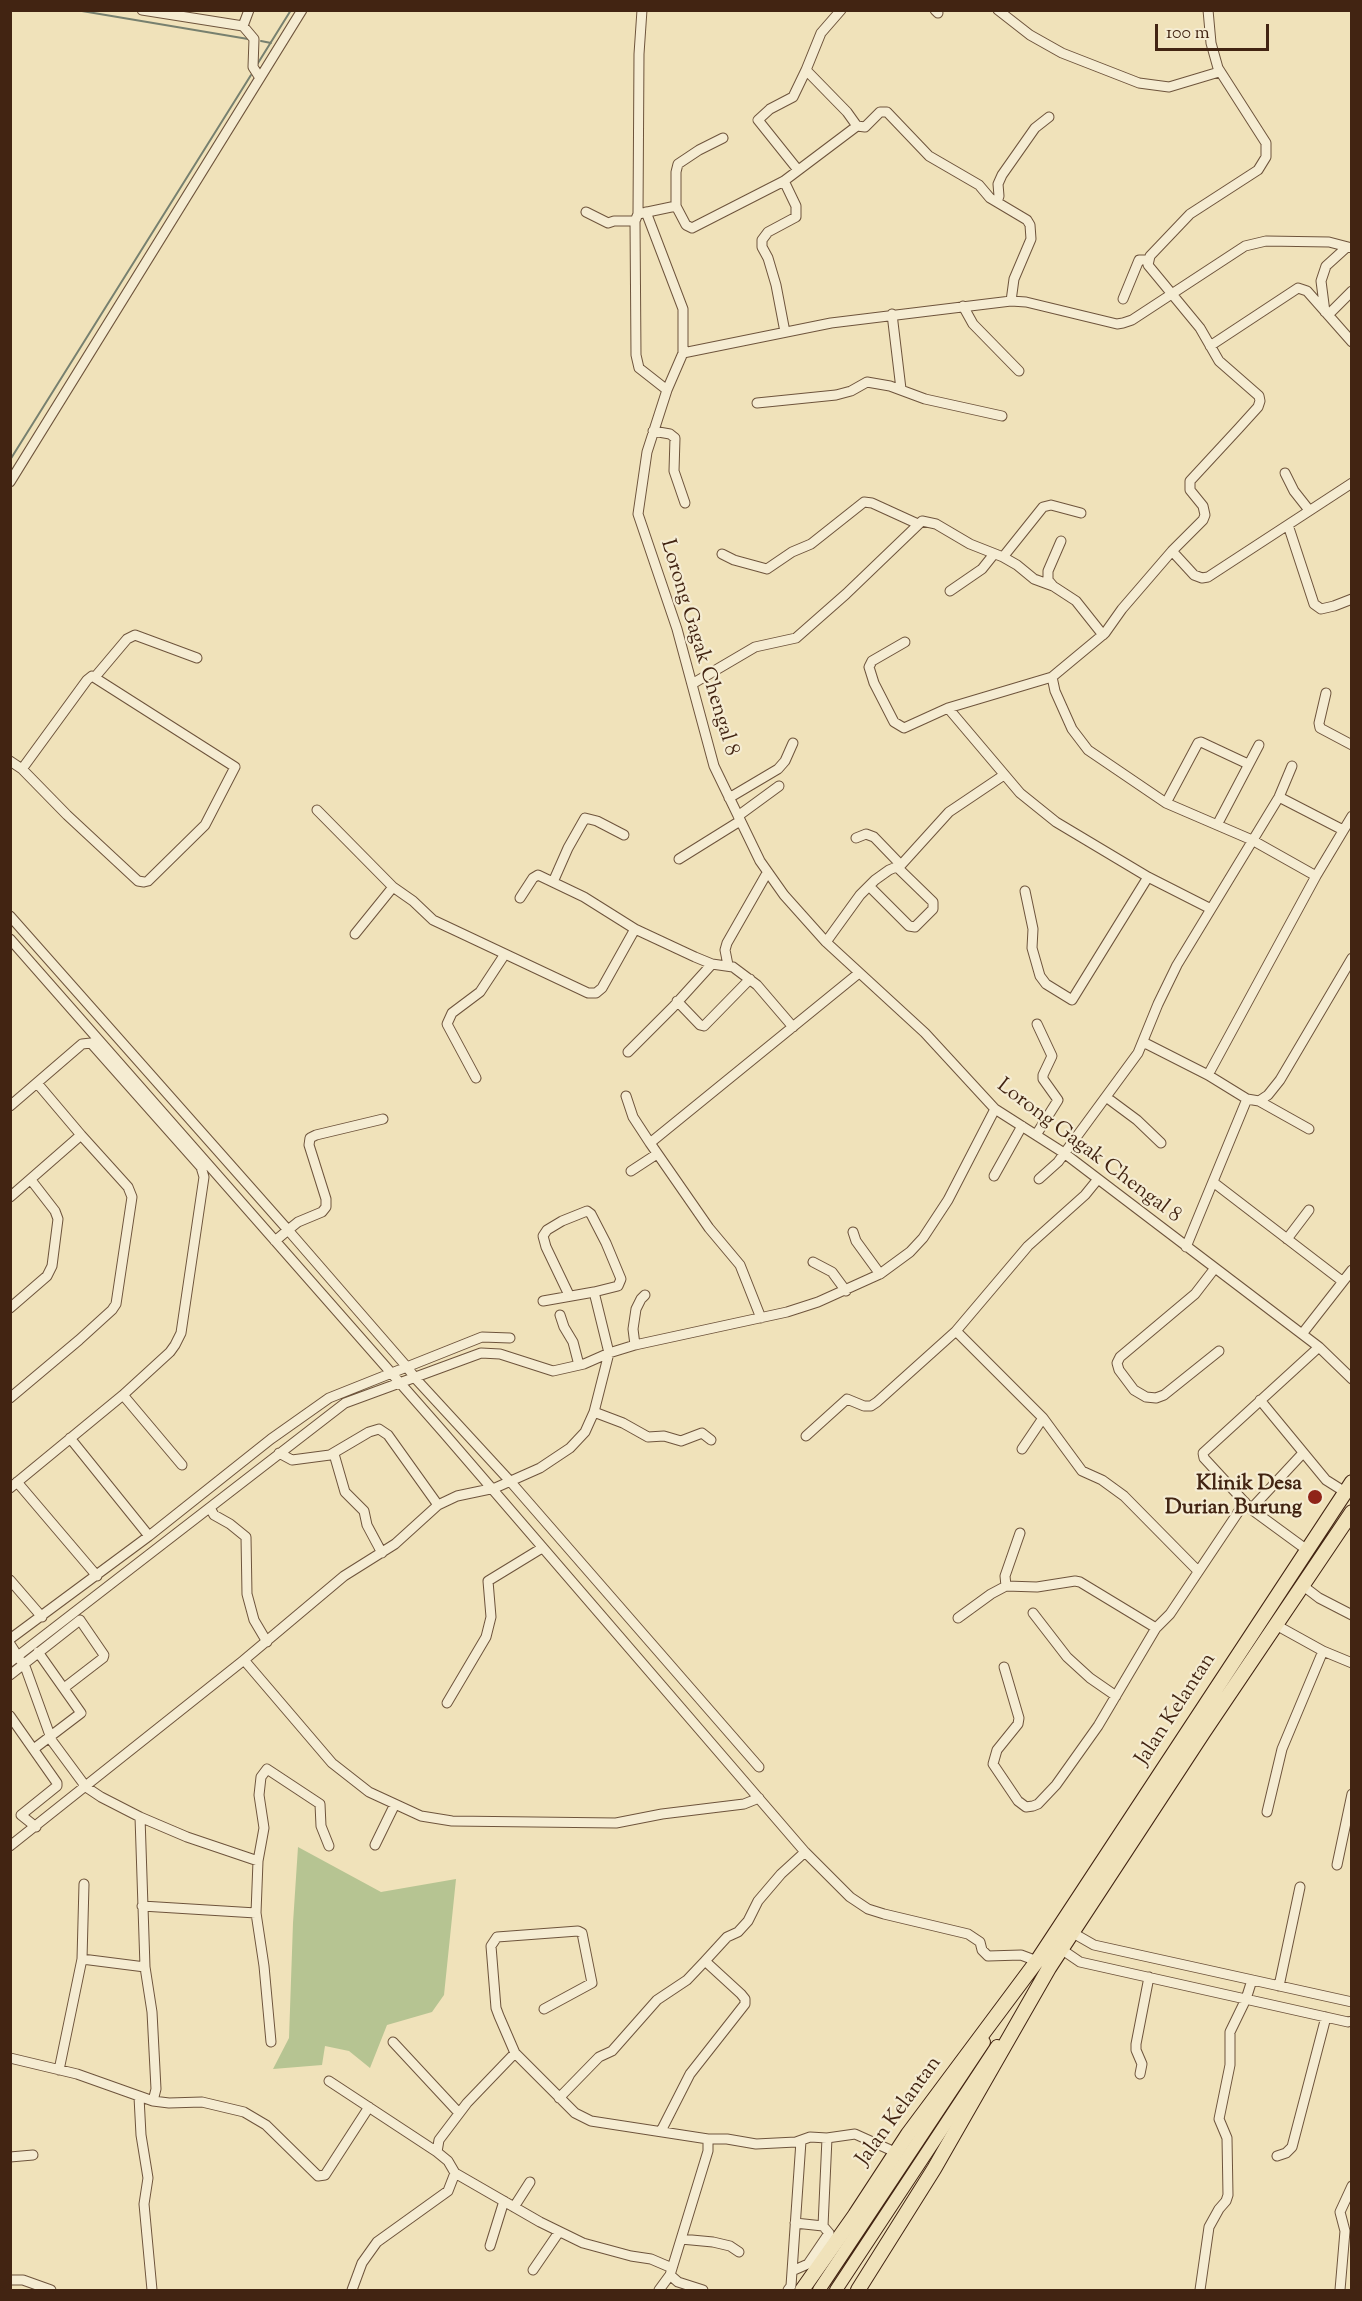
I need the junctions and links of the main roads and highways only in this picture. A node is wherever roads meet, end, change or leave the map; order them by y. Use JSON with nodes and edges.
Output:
{"nodes":[{"id":1,"x":1348,"y":1487,"type":"edge"},
{"id":2,"x":1352,"y":1512,"type":"edge"},
{"id":3,"x":1043,"y":1964,"type":"junction"},
{"id":4,"x":804,"y":2290,"type":"edge"},
{"id":5,"x":819,"y":2290,"type":"edge"},
{"id":6,"x":836,"y":2290,"type":"edge"},
{"id":7,"x":858,"y":2290,"type":"edge"}],
"edges":[{"from":1,"to":3,"type":"highway","name":"Jalan Kelantan"},
{"from":2,"to":3,"type":"highway","name":"Jalan Kelantan"},
{"from":3,"to":4,"type":"highway","name":"Jalan Kelantan"},
{"from":3,"to":5,"type":"main road","name":"Jalan Kelantan"},
{"from":3,"to":6,"type":"main road","name":"Jalan Kelantan"},
{"from":3,"to":7,"type":"highway","name":"Jalan Kelantan"}]}
